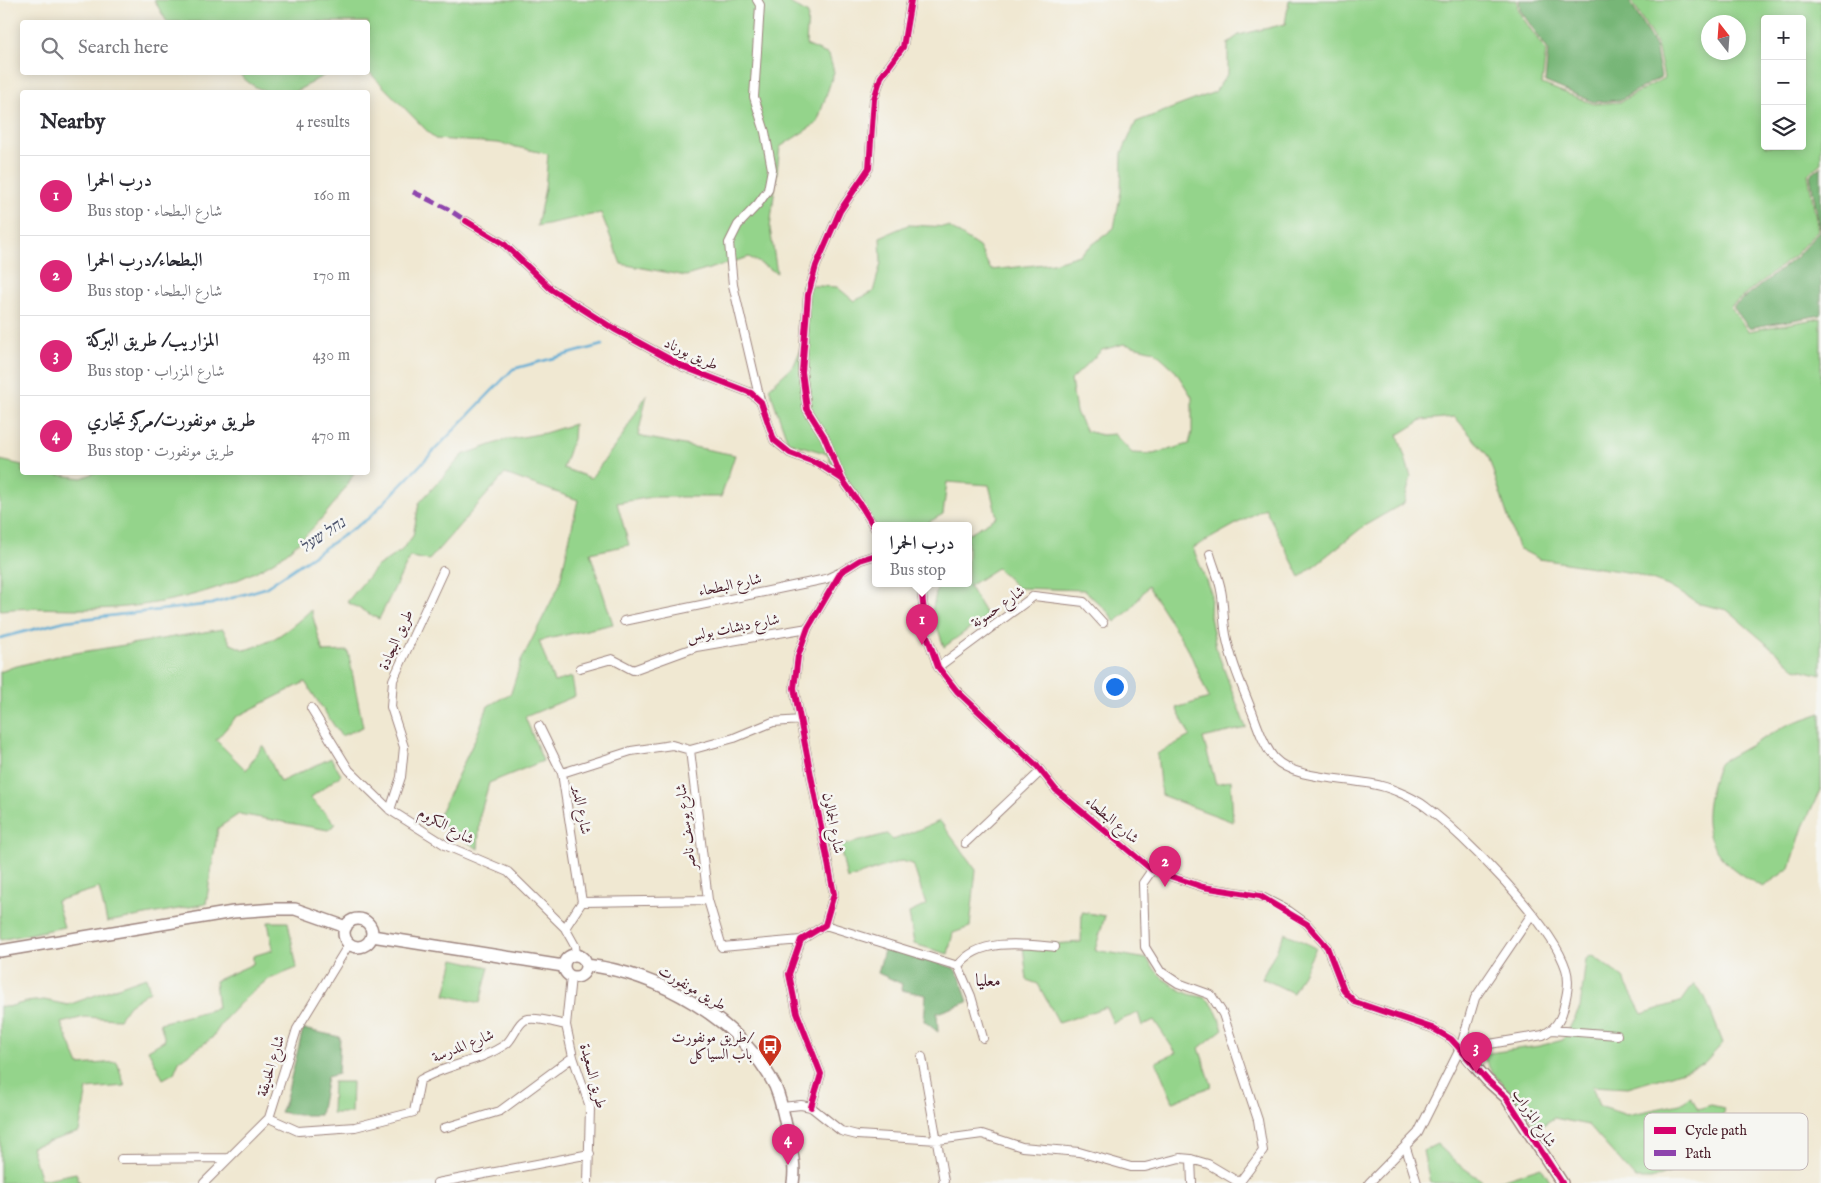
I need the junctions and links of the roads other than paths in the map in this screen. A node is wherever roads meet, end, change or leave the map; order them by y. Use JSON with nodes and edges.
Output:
{"nodes":[{"id":1,"x":757,"y":0,"type":"edge"},
{"id":2,"x":911,"y":0,"type":"edge"},
{"id":3,"x":466,"y":221,"type":"dead end"},
{"id":4,"x":761,"y":402,"type":"junction"},
{"id":5,"x":842,"y":479,"type":"junction"},
{"id":6,"x":872,"y":523,"type":"edge"},
{"id":7,"x":1210,"y":554,"type":"dead end"},
{"id":8,"x":872,"y":556,"type":"edge"},
{"id":9,"x":443,"y":571,"type":"dead end"},
{"id":10,"x":841,"y":572,"type":"junction"},
{"id":11,"x":921,"y":587,"type":"edge"},
{"id":12,"x":624,"y":621,"type":"dead end"},
{"id":13,"x":1103,"y":623,"type":"dead end"},
{"id":14,"x":808,"y":628,"type":"junction"},
{"id":15,"x":938,"y":667,"type":"junction"},
{"id":16,"x":580,"y":668,"type":"dead end"},
{"id":17,"x":311,"y":708,"type":"dead end"},
{"id":18,"x":801,"y":720,"type":"junction"},
{"id":19,"x":539,"y":726,"type":"dead end"},
{"id":20,"x":690,"y":750,"type":"junction"},
{"id":21,"x":1041,"y":771,"type":"junction"},
{"id":22,"x":562,"y":773,"type":"junction"},
{"id":23,"x":390,"y":810,"type":"junction"},
{"id":24,"x":966,"y":843,"type":"dead end"},
{"id":25,"x":1152,"y":870,"type":"junction"},
{"id":26,"x":708,"y":900,"type":"junction"},
{"id":27,"x":582,"y":902,"type":"junction"},
{"id":28,"x":1532,"y":914,"type":"junction"},
{"id":29,"x":825,"y":925,"type":"junction"},
{"id":30,"x":346,"y":927,"type":"junction"},
{"id":31,"x":565,"y":928,"type":"junction"},
{"id":32,"x":372,"y":936,"type":"junction"},
{"id":33,"x":801,"y":940,"type":"junction"},
{"id":34,"x":350,"y":944,"type":"junction"},
{"id":35,"x":1055,"y":947,"type":"dead end"},
{"id":36,"x":0,"y":951,"type":"edge"},
{"id":37,"x":576,"y":955,"type":"junction"},
{"id":38,"x":586,"y":965,"type":"junction"},
{"id":39,"x":563,"y":966,"type":"junction"},
{"id":40,"x":958,"y":966,"type":"junction"},
{"id":41,"x":571,"y":977,"type":"junction"},
{"id":42,"x":566,"y":1025,"type":"junction"},
{"id":43,"x":1552,"y":1030,"type":"junction"},
{"id":44,"x":1618,"y":1035,"type":"dead end"},
{"id":45,"x":983,"y":1038,"type":"dead end"},
{"id":46,"x":1460,"y":1049,"type":"junction"},
{"id":47,"x":922,"y":1057,"type":"dead end"},
{"id":48,"x":572,"y":1058,"type":"junction"},
{"id":49,"x":782,"y":1107,"type":"junction"},
{"id":50,"x":812,"y":1107,"type":"junction"},
{"id":51,"x":269,"y":1118,"type":"junction"},
{"id":52,"x":444,"y":1128,"type":"dead end"},
{"id":53,"x":938,"y":1140,"type":"junction"},
{"id":54,"x":1406,"y":1148,"type":"junction"},
{"id":55,"x":590,"y":1154,"type":"junction"},
{"id":56,"x":228,"y":1158,"type":"junction"},
{"id":57,"x":121,"y":1159,"type":"dead end"},
{"id":58,"x":1191,"y":1159,"type":"junction"},
{"id":59,"x":204,"y":1183,"type":"edge"},
{"id":60,"x":437,"y":1183,"type":"edge"},
{"id":61,"x":588,"y":1183,"type":"edge"},
{"id":62,"x":793,"y":1183,"type":"edge"},
{"id":63,"x":943,"y":1183,"type":"edge"},
{"id":64,"x":1192,"y":1183,"type":"edge"},
{"id":65,"x":1240,"y":1183,"type":"edge"},
{"id":66,"x":1370,"y":1183,"type":"edge"},
{"id":67,"x":1417,"y":1183,"type":"edge"},
{"id":68,"x":1562,"y":1183,"type":"edge"}],
"edges":[{"from":1,"to":4,"type":"street"},
{"from":2,"to":5,"type":"street"},
{"from":3,"to":4,"type":"street","name":"طريق بورناد"},
{"from":4,"to":5,"type":"street"},
{"from":5,"to":6,"type":"street"},
{"from":7,"to":28,"type":"street"},
{"from":8,"to":10,"type":"street","name":"شارع الجمالون"},
{"from":9,"to":23,"type":"street","name":"طريق البجادة"},
{"from":10,"to":12,"type":"street","name":"شارع البطحاء"},
{"from":10,"to":14,"type":"street","name":"شارع الجمالون"},
{"from":11,"to":15,"type":"street","name":"شارع البطحاء"},
{"from":13,"to":15,"type":"street","name":"شارع حسونة"},
{"from":14,"to":16,"type":"street","name":"شارع دبشات بولس"},
{"from":14,"to":18,"type":"street","name":"شارع الجمالون"},
{"from":15,"to":21,"type":"street","name":"شارع البطحاء"},
{"from":17,"to":23,"type":"street","name":"شارع الكروم"},
{"from":18,"to":20,"type":"street"},
{"from":18,"to":29,"type":"street","name":"شارع الجمالون"},
{"from":19,"to":22,"type":"street","name":"شارع الدير"},
{"from":20,"to":22,"type":"street"},
{"from":20,"to":26,"type":"street","name":"شارع يوسف ناصر"},
{"from":21,"to":24,"type":"street"},
{"from":21,"to":25,"type":"street","name":"شارع البطحاء"},
{"from":22,"to":27,"type":"street","name":"شارع الدير"},
{"from":23,"to":31,"type":"street","name":"شارع الكروم"},
{"from":25,"to":46,"type":"street","name":"شارع البطحاء"},
{"from":25,"to":65,"type":"street"},
{"from":26,"to":27,"type":"street"},
{"from":26,"to":33,"type":"street","name":"شارع يوسف ناصر"},
{"from":27,"to":31,"type":"street"},
{"from":28,"to":43,"type":"street"},
{"from":28,"to":46,"type":"street"},
{"from":29,"to":33,"type":"street"},
{"from":29,"to":40,"type":"street"},
{"from":30,"to":32,"type":"main road"},
{"from":30,"to":34,"type":"main road"},
{"from":30,"to":36,"type":"main road"},
{"from":31,"to":37,"type":"street","name":"شارع الكروم"},
{"from":32,"to":34,"type":"main road"},
{"from":32,"to":39,"type":"main road"},
{"from":33,"to":50,"type":"street"},
{"from":34,"to":51,"type":"street","name":"شارع الحديقة"},
{"from":35,"to":40,"type":"street"},
{"from":37,"to":38,"type":"main road"},
{"from":37,"to":39,"type":"main road"},
{"from":38,"to":41,"type":"main road"},
{"from":38,"to":49,"type":"main road","name":"طريق مونفورت"},
{"from":39,"to":41,"type":"main road"},
{"from":40,"to":45,"type":"street"},
{"from":41,"to":42,"type":"street","name":"طريق السعيدة"},
{"from":42,"to":48,"type":"street","name":"طريق السعيدة"},
{"from":42,"to":51,"type":"street","name":"شارع المدرسة"},
{"from":43,"to":44,"type":"street"},
{"from":43,"to":46,"type":"street"},
{"from":46,"to":54,"type":"street"},
{"from":46,"to":68,"type":"main road","name":"شارع المزراب"},
{"from":47,"to":53,"type":"street"},
{"from":48,"to":52,"type":"street"},
{"from":48,"to":55,"type":"street","name":"طريق السعيدة"},
{"from":49,"to":50,"type":"street"},
{"from":49,"to":62,"type":"main road","name":"طريق مونفورت"},
{"from":50,"to":53,"type":"street"},
{"from":51,"to":56,"type":"street","name":"شارع الحديقة"},
{"from":53,"to":58,"type":"street"},
{"from":53,"to":63,"type":"street"},
{"from":54,"to":66,"type":"street"},
{"from":54,"to":67,"type":"street"},
{"from":55,"to":60,"type":"street"},
{"from":55,"to":61,"type":"street","name":"طريق السعيدة"},
{"from":56,"to":57,"type":"street"},
{"from":56,"to":59,"type":"street","name":"شارع الحديقة"},
{"from":58,"to":64,"type":"street"},
{"from":58,"to":65,"type":"street"}]}
